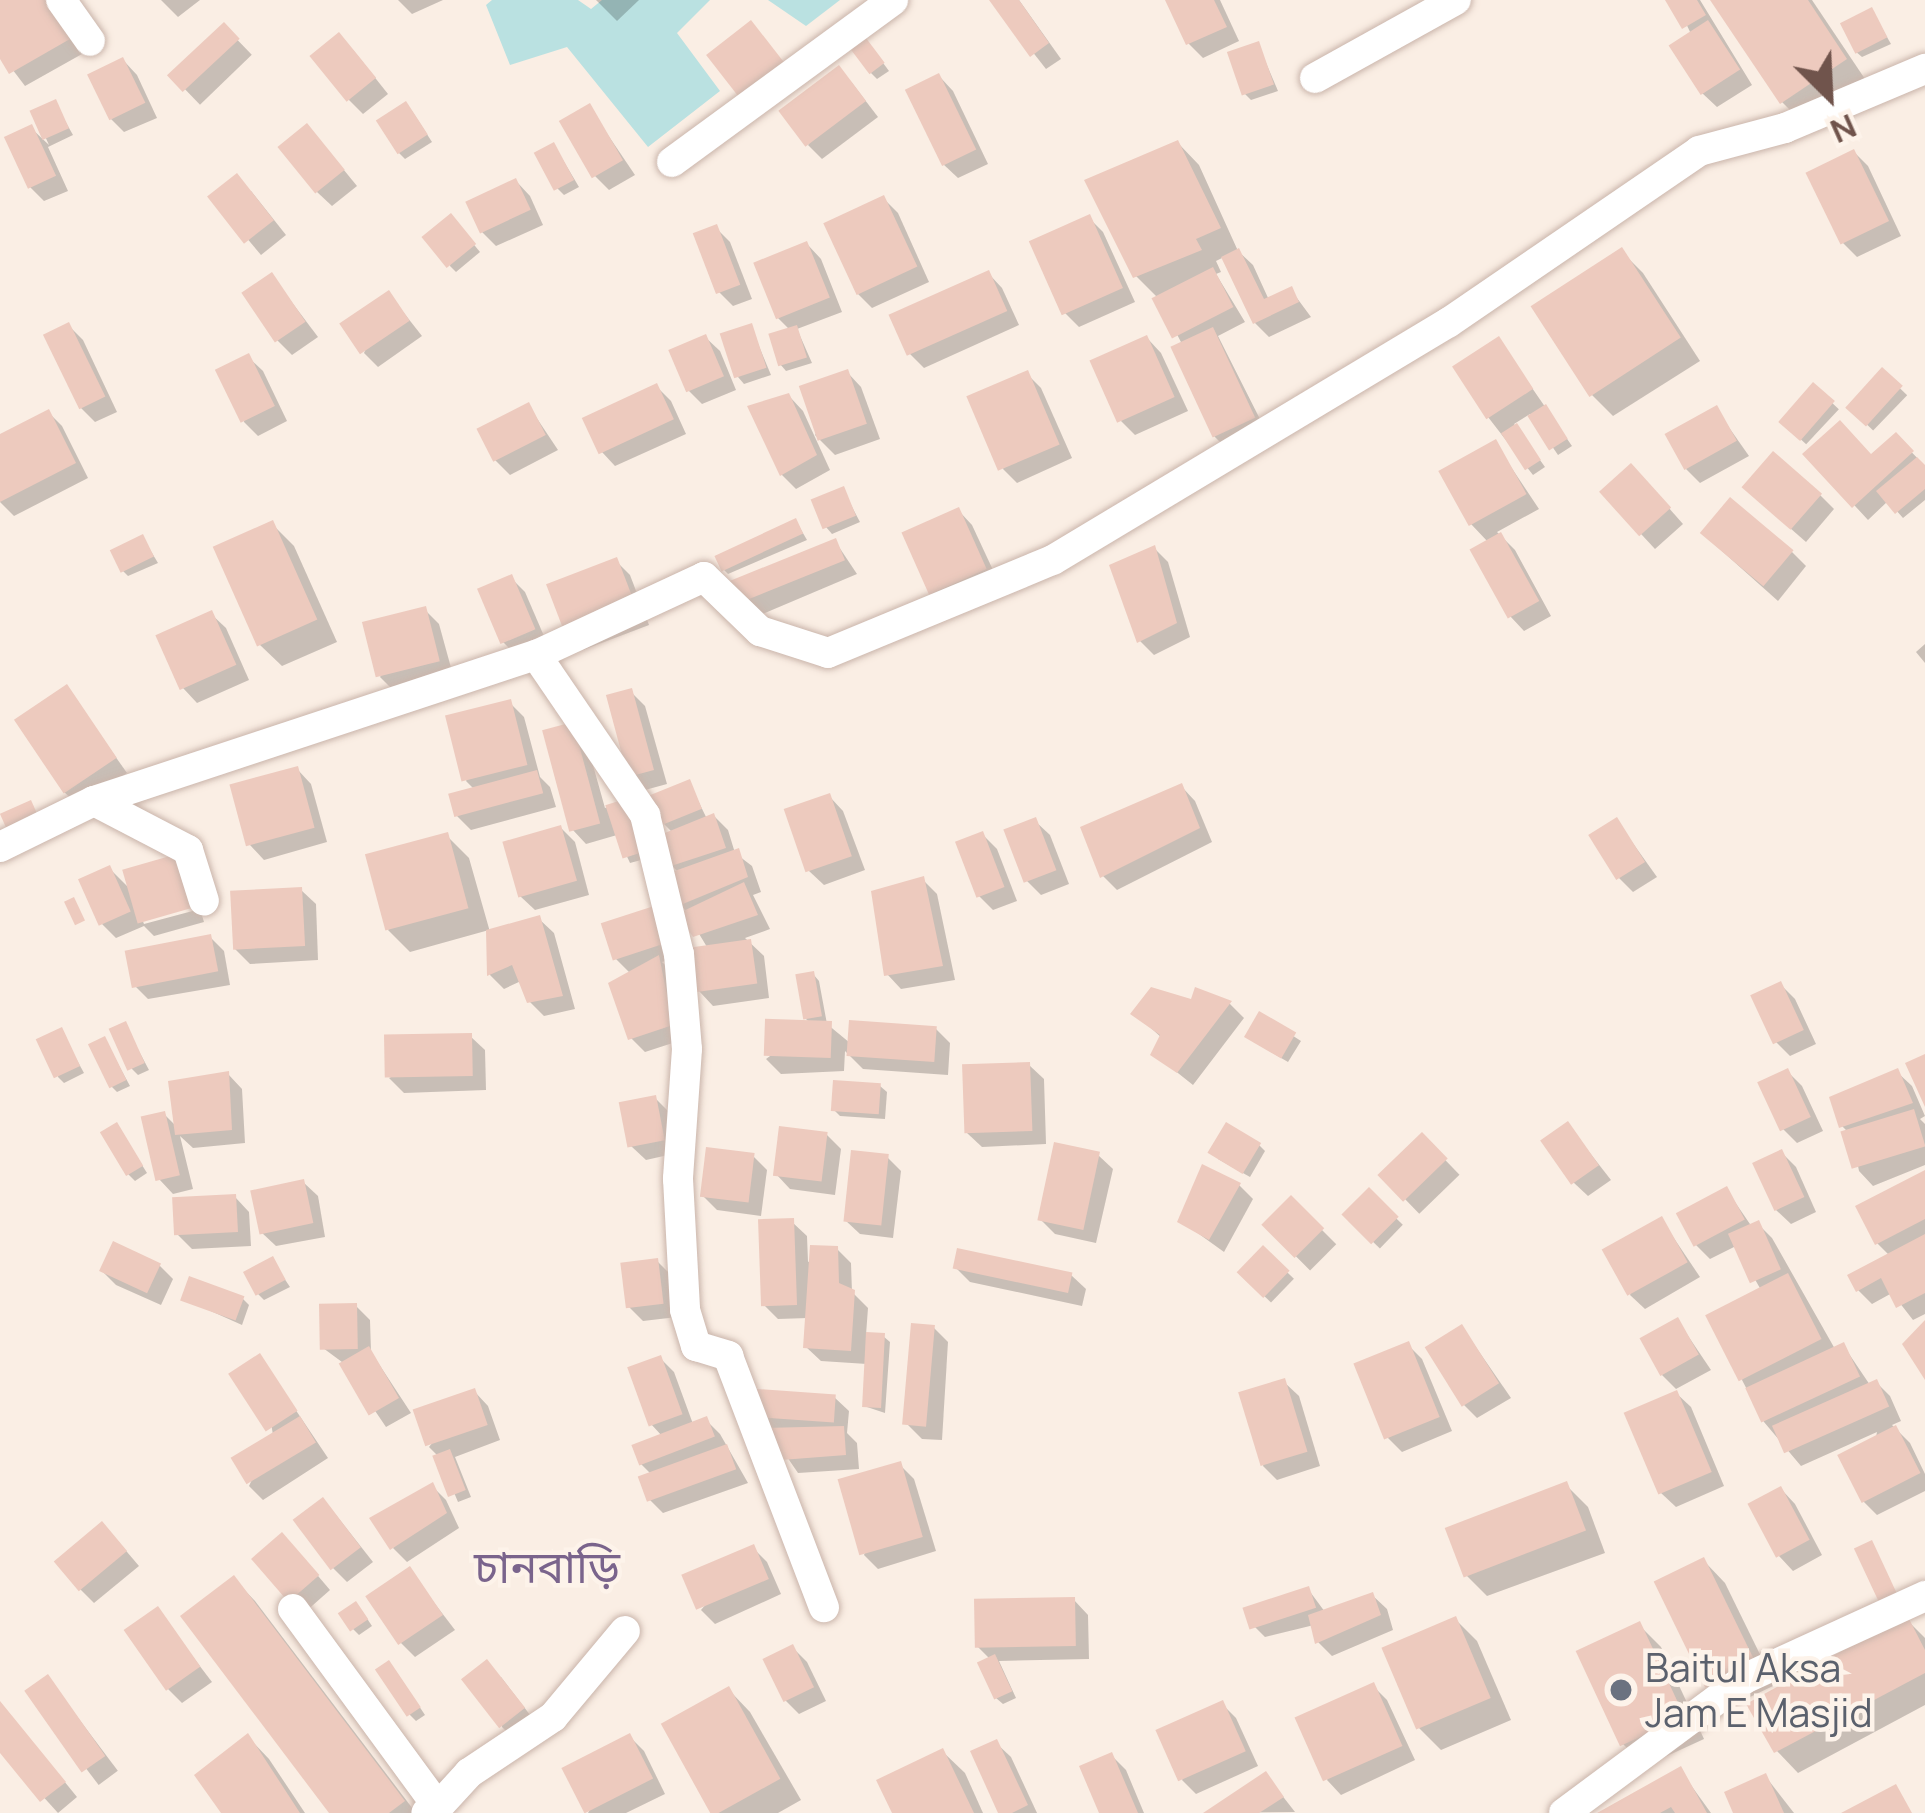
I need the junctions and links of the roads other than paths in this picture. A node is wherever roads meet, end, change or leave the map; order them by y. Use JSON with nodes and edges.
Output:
{"nodes":[{"id":1,"x":61,"y":0,"type":"edge"},
{"id":2,"x":893,"y":0,"type":"edge"},
{"id":3,"x":1456,"y":0,"type":"edge"},
{"id":4,"x":90,"y":41,"type":"dead end"},
{"id":5,"x":1925,"y":69,"type":"edge"},
{"id":6,"x":1315,"y":78,"type":"dead end"},
{"id":7,"x":672,"y":162,"type":"dead end"},
{"id":8,"x":536,"y":655,"type":"junction"},
{"id":9,"x":94,"y":801,"type":"junction"},
{"id":10,"x":0,"y":847,"type":"edge"},
{"id":11,"x":204,"y":902,"type":"dead end"},
{"id":12,"x":1925,"y":1596,"type":"edge"},
{"id":13,"x":824,"y":1607,"type":"dead end"},
{"id":14,"x":293,"y":1610,"type":"dead end"},
{"id":15,"x":625,"y":1631,"type":"dead end"},
{"id":16,"x":432,"y":1810,"type":"edge"},
{"id":17,"x":1564,"y":1813,"type":"edge"}],
"edges":[{"from":1,"to":4,"type":"street"},
{"from":2,"to":7,"type":"street"},
{"from":3,"to":6,"type":"street"},
{"from":5,"to":8,"type":"street"},
{"from":8,"to":9,"type":"street"},
{"from":8,"to":13,"type":"street"},
{"from":9,"to":10,"type":"street"},
{"from":9,"to":11,"type":"street"},
{"from":12,"to":17,"type":"street"},
{"from":14,"to":16,"type":"street"},
{"from":15,"to":16,"type":"street"}]}
